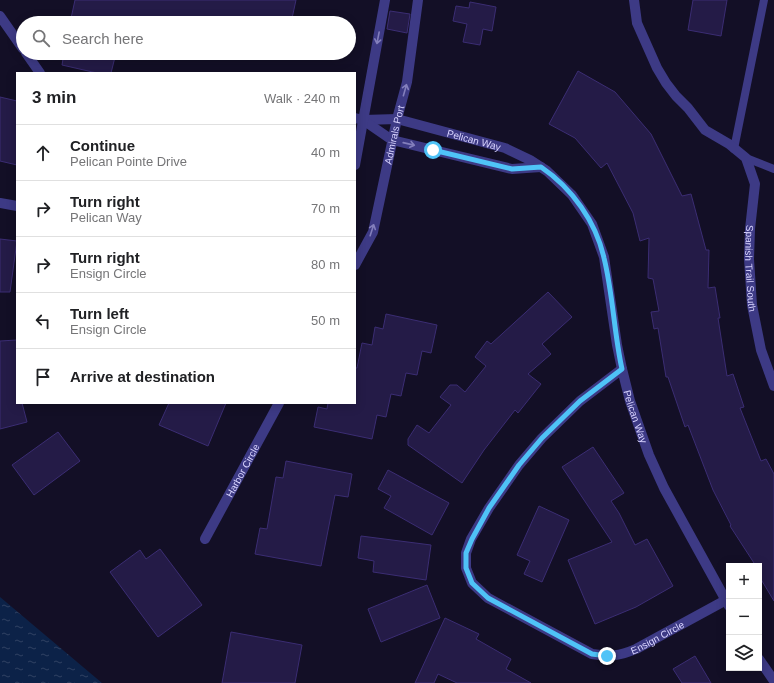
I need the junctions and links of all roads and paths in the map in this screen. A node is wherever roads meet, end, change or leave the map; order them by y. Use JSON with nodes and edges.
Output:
{"nodes":[{"id":1,"x":386,"y":0,"type":"edge"},
{"id":2,"x":418,"y":0,"type":"edge"},
{"id":3,"x":634,"y":0,"type":"edge"},
{"id":4,"x":764,"y":0,"type":"edge"},
{"id":5,"x":0,"y":16,"type":"edge"},
{"id":6,"x":16,"y":39,"type":"edge"},
{"id":7,"x":31,"y":60,"type":"edge"},
{"id":8,"x":39,"y":72,"type":"edge"},
{"id":9,"x":359,"y":119,"type":"edge"},
{"id":10,"x":397,"y":119,"type":"junction"},
{"id":11,"x":392,"y":140,"type":"junction"},
{"id":12,"x":734,"y":149,"type":"junction"},
{"id":13,"x":356,"y":154,"type":"edge"},
{"id":14,"x":746,"y":158,"type":"junction"},
{"id":15,"x":541,"y":167,"type":"junction"},
{"id":16,"x":774,"y":169,"type":"edge"},
{"id":17,"x":0,"y":203,"type":"edge"},
{"id":18,"x":16,"y":206,"type":"edge"},
{"id":19,"x":356,"y":263,"type":"edge"},
{"id":20,"x":622,"y":369,"type":"junction"},
{"id":21,"x":774,"y":386,"type":"edge"},
{"id":22,"x":278,"y":404,"type":"edge"},
{"id":23,"x":205,"y":539,"type":"dead end"},
{"id":24,"x":726,"y":601,"type":"edge"},
{"id":25,"x":726,"y":604,"type":"edge"},
{"id":26,"x":762,"y":663,"type":"edge"},
{"id":27,"x":774,"y":681,"type":"edge"}],
"edges":[{"from":1,"to":9,"type":"street","one_way":true},
{"from":10,"to":2,"type":"street","name":"Admirals Port","one_way":true},
{"from":3,"to":12,"type":"street"},
{"from":4,"to":12,"type":"lane"},
{"from":5,"to":6,"type":"street"},
{"from":7,"to":8,"type":"street"},
{"from":9,"to":10,"type":"street","name":"Pelican Way"},
{"from":9,"to":11,"type":"street"},
{"from":9,"to":13,"type":"street"},
{"from":10,"to":11,"type":"street","name":"Admirals Port"},
{"from":10,"to":15,"type":"street","name":"Pelican Way"},
{"from":11,"to":15,"type":"street","one_way":true},
{"from":19,"to":11,"type":"street","name":"Admirals Port","one_way":true},
{"from":12,"to":14,"type":"street"},
{"from":14,"to":16,"type":"lane"},
{"from":14,"to":21,"type":"street","name":"Spanish Trail South"},
{"from":15,"to":20,"type":"street","name":"Pelican Way"},
{"from":17,"to":18,"type":"street"},
{"from":20,"to":24,"type":"street","name":"Pelican Way"},
{"from":20,"to":25,"type":"street","name":"Ensign Circle"},
{"from":22,"to":23,"type":"street","name":"Harbor Circle"},
{"from":26,"to":27,"type":"street"}]}
